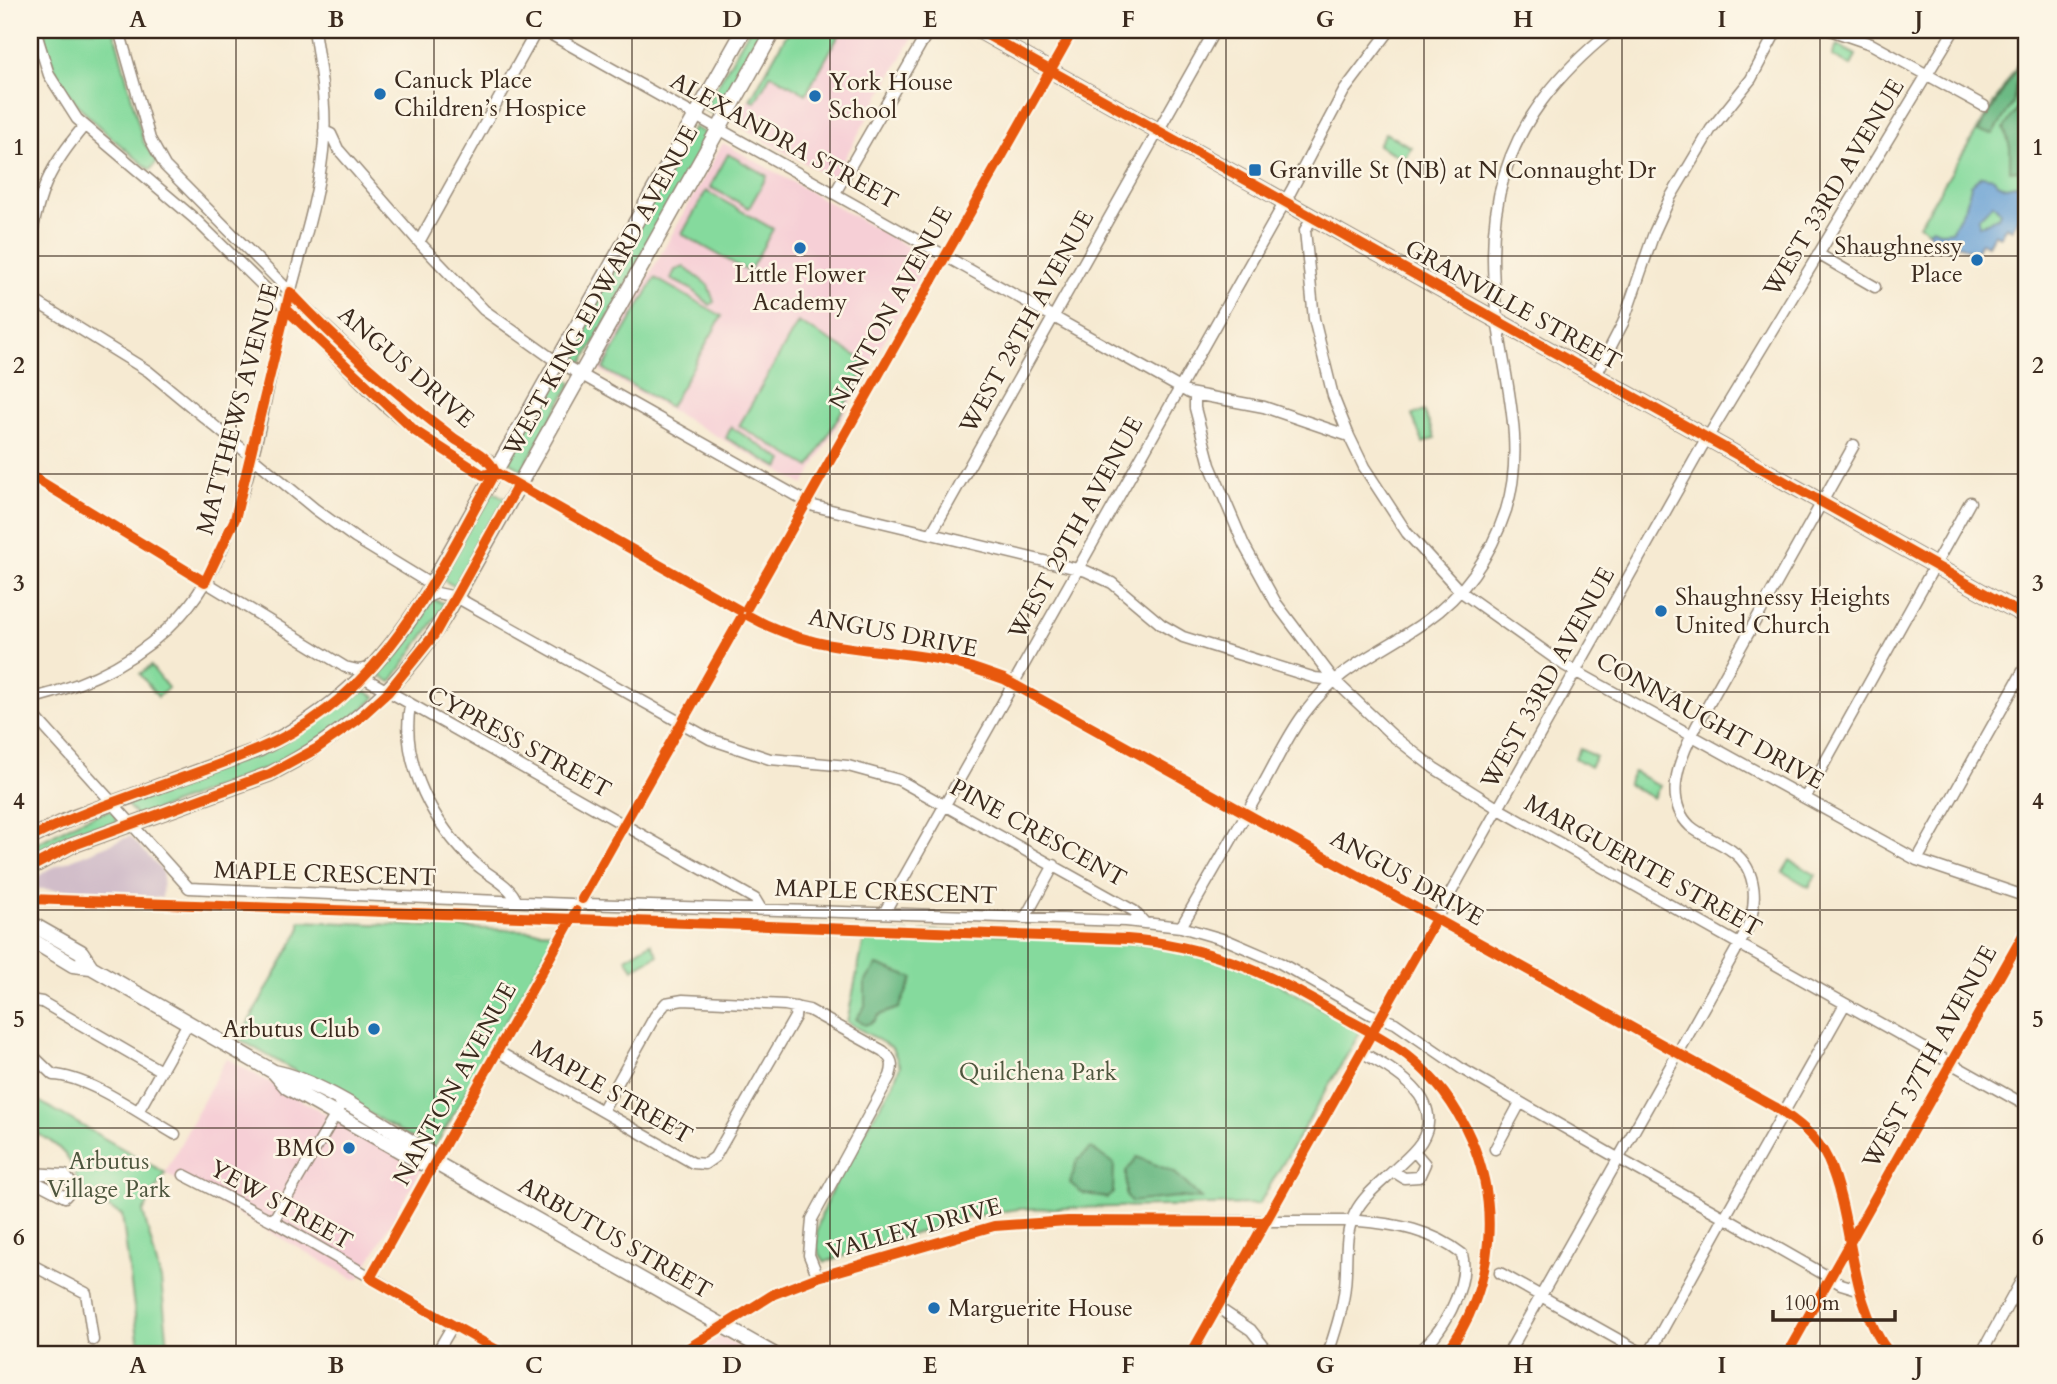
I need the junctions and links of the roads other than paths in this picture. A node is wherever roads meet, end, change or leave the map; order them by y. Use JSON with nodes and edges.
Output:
{"nodes":[{"id":1,"x":35,"y":30,"type":"edge"},
{"id":2,"x":119,"y":30,"type":"edge"},
{"id":3,"x":314,"y":30,"type":"edge"},
{"id":4,"x":537,"y":30,"type":"edge"},
{"id":5,"x":543,"y":30,"type":"edge"},
{"id":6,"x":744,"y":30,"type":"edge"},
{"id":7,"x":774,"y":30,"type":"edge"},
{"id":8,"x":929,"y":30,"type":"edge"},
{"id":9,"x":978,"y":30,"type":"edge"},
{"id":10,"x":1073,"y":30,"type":"edge"},
{"id":11,"x":1215,"y":30,"type":"edge"},
{"id":12,"x":1390,"y":30,"type":"edge"},
{"id":13,"x":1612,"y":30,"type":"edge"},
{"id":14,"x":1656,"y":30,"type":"edge"},
{"id":15,"x":1714,"y":30,"type":"edge"},
{"id":16,"x":1777,"y":30,"type":"edge"},
{"id":17,"x":1830,"y":30,"type":"edge"},
{"id":18,"x":1954,"y":30,"type":"edge"},
{"id":19,"x":1050,"y":70,"type":"junction"},
{"id":20,"x":1928,"y":74,"type":"junction"},
{"id":21,"x":1984,"y":106,"type":"dead end"},
{"id":22,"x":696,"y":115,"type":"junction"},
{"id":23,"x":84,"y":126,"type":"junction"},
{"id":24,"x":719,"y":128,"type":"junction"},
{"id":25,"x":324,"y":131,"type":"junction"},
{"id":26,"x":1158,"y":131,"type":"junction"},
{"id":27,"x":165,"y":166,"type":"junction"},
{"id":28,"x":151,"y":179,"type":"junction"},
{"id":29,"x":835,"y":193,"type":"junction"},
{"id":30,"x":1285,"y":201,"type":"junction"},
{"id":31,"x":1313,"y":217,"type":"junction"},
{"id":32,"x":419,"y":242,"type":"junction"},
{"id":33,"x":30,"y":244,"type":"edge"},
{"id":34,"x":1818,"y":254,"type":"junction"},
{"id":35,"x":945,"y":256,"type":"junction"},
{"id":36,"x":1875,"y":287,"type":"dead end"},
{"id":37,"x":290,"y":292,"type":"junction"},
{"id":38,"x":30,"y":298,"type":"edge"},
{"id":39,"x":286,"y":309,"type":"junction"},
{"id":40,"x":1053,"y":317,"type":"junction"},
{"id":41,"x":1498,"y":320,"type":"junction"},
{"id":42,"x":557,"y":361,"type":"junction"},
{"id":43,"x":582,"y":374,"type":"junction"},
{"id":44,"x":1596,"y":375,"type":"junction"},
{"id":45,"x":1179,"y":388,"type":"junction"},
{"id":46,"x":1195,"y":395,"type":"junction"},
{"id":47,"x":1349,"y":436,"type":"junction"},
{"id":48,"x":1707,"y":438,"type":"junction"},
{"id":49,"x":1854,"y":445,"type":"dead end"},
{"id":50,"x":251,"y":457,"type":"junction"},
{"id":51,"x":495,"y":472,"type":"junction"},
{"id":52,"x":30,"y":475,"type":"edge"},
{"id":53,"x":518,"y":485,"type":"junction"},
{"id":54,"x":806,"y":502,"type":"junction"},
{"id":55,"x":1822,"y":502,"type":"junction"},
{"id":56,"x":1970,"y":502,"type":"dead end"},
{"id":57,"x":931,"y":534,"type":"junction"},
{"id":58,"x":1935,"y":565,"type":"junction"},
{"id":59,"x":1077,"y":568,"type":"junction"},
{"id":60,"x":205,"y":582,"type":"junction"},
{"id":61,"x":1460,"y":591,"type":"junction"},
{"id":62,"x":428,"y":592,"type":"junction"},
{"id":63,"x":456,"y":597,"type":"junction"},
{"id":64,"x":744,"y":613,"type":"junction"},
{"id":65,"x":2027,"y":617,"type":"edge"},
{"id":66,"x":2027,"y":664,"type":"edge"},
{"id":67,"x":374,"y":666,"type":"junction"},
{"id":68,"x":345,"y":667,"type":"junction"},
{"id":69,"x":1575,"y":671,"type":"junction"},
{"id":70,"x":363,"y":677,"type":"junction"},
{"id":71,"x":1334,"y":680,"type":"junction"},
{"id":72,"x":1013,"y":684,"type":"junction"},
{"id":73,"x":388,"y":692,"type":"junction"},
{"id":74,"x":347,"y":693,"type":"junction"},
{"id":75,"x":30,"y":699,"type":"edge"},
{"id":76,"x":410,"y":705,"type":"junction"},
{"id":77,"x":30,"y":711,"type":"edge"},
{"id":78,"x":681,"y":724,"type":"junction"},
{"id":79,"x":1692,"y":735,"type":"junction"},
{"id":80,"x":1805,"y":797,"type":"junction"},
{"id":81,"x":111,"y":803,"type":"junction"},
{"id":82,"x":945,"y":804,"type":"junction"},
{"id":83,"x":1499,"y":809,"type":"junction"},
{"id":84,"x":1247,"y":813,"type":"junction"},
{"id":85,"x":132,"y":825,"type":"junction"},
{"id":86,"x":624,"y":825,"type":"junction"},
{"id":87,"x":30,"y":838,"type":"edge"},
{"id":88,"x":1917,"y":860,"type":"junction"},
{"id":89,"x":1054,"y":865,"type":"junction"},
{"id":90,"x":30,"y":868,"type":"edge"},
{"id":91,"x":2027,"y":897,"type":"edge"},
{"id":92,"x":516,"y":901,"type":"junction"},
{"id":93,"x":579,"y":904,"type":"junction"},
{"id":94,"x":761,"y":909,"type":"junction"},
{"id":95,"x":884,"y":914,"type":"junction"},
{"id":96,"x":1025,"y":918,"type":"junction"},
{"id":97,"x":1436,"y":919,"type":"junction"},
{"id":98,"x":1144,"y":922,"type":"junction"},
{"id":99,"x":30,"y":923,"type":"edge"},
{"id":100,"x":1181,"y":927,"type":"junction"},
{"id":101,"x":2027,"y":928,"type":"edge"},
{"id":102,"x":30,"y":939,"type":"edge"},
{"id":103,"x":1739,"y":944,"type":"junction"},
{"id":104,"x":91,"y":967,"type":"junction"},
{"id":105,"x":30,"y":1000,"type":"edge"},
{"id":106,"x":1845,"y":1004,"type":"junction"},
{"id":107,"x":796,"y":1007,"type":"junction"},
{"id":108,"x":1380,"y":1017,"type":"junction"},
{"id":109,"x":188,"y":1023,"type":"junction"},
{"id":110,"x":497,"y":1051,"type":"junction"},
{"id":111,"x":1361,"y":1052,"type":"junction"},
{"id":112,"x":30,"y":1053,"type":"edge"},
{"id":113,"x":1678,"y":1053,"type":"junction"},
{"id":114,"x":1952,"y":1063,"type":"junction"},
{"id":115,"x":161,"y":1071,"type":"junction"},
{"id":116,"x":1520,"y":1103,"type":"junction"},
{"id":117,"x":2027,"y":1106,"type":"edge"},
{"id":118,"x":339,"y":1108,"type":"junction"},
{"id":119,"x":139,"y":1111,"type":"junction"},
{"id":120,"x":602,"y":1111,"type":"junction"},
{"id":121,"x":1784,"y":1113,"type":"junction"},
{"id":122,"x":175,"y":1133,"type":"dead end"},
{"id":123,"x":1494,"y":1149,"type":"dead end"},
{"id":124,"x":1414,"y":1151,"type":"junction"},
{"id":125,"x":1619,"y":1158,"type":"junction"},
{"id":126,"x":434,"y":1162,"type":"junction"},
{"id":127,"x":1393,"y":1171,"type":"junction"},
{"id":128,"x":30,"y":1173,"type":"edge"},
{"id":129,"x":184,"y":1175,"type":"dead end"},
{"id":130,"x":30,"y":1179,"type":"edge"},
{"id":131,"x":1724,"y":1217,"type":"junction"},
{"id":132,"x":273,"y":1221,"type":"junction"},
{"id":133,"x":1352,"y":1221,"type":"junction"},
{"id":134,"x":1265,"y":1222,"type":"junction"},
{"id":135,"x":1850,"y":1242,"type":"junction"},
{"id":136,"x":30,"y":1264,"type":"edge"},
{"id":137,"x":2027,"y":1270,"type":"edge"},
{"id":138,"x":1500,"y":1272,"type":"dead end"},
{"id":139,"x":1830,"y":1276,"type":"junction"},
{"id":140,"x":818,"y":1277,"type":"junction"},
{"id":141,"x":370,"y":1278,"type":"junction"},
{"id":142,"x":1861,"y":1290,"type":"junction"},
{"id":143,"x":1541,"y":1296,"type":"junction"},
{"id":144,"x":1217,"y":1307,"type":"junction"},
{"id":145,"x":453,"y":1325,"type":"junction"},
{"id":146,"x":722,"y":1325,"type":"junction"},
{"id":147,"x":93,"y":1340,"type":"dead end"},
{"id":148,"x":436,"y":1354,"type":"edge"},
{"id":149,"x":504,"y":1354,"type":"edge"},
{"id":150,"x":679,"y":1354,"type":"edge"},
{"id":151,"x":773,"y":1354,"type":"edge"},
{"id":152,"x":1191,"y":1354,"type":"edge"},
{"id":153,"x":1270,"y":1354,"type":"edge"},
{"id":154,"x":1328,"y":1354,"type":"edge"},
{"id":155,"x":1415,"y":1354,"type":"edge"},
{"id":156,"x":1508,"y":1354,"type":"edge"},
{"id":157,"x":1646,"y":1354,"type":"edge"},
{"id":158,"x":1787,"y":1354,"type":"edge"},
{"id":159,"x":1890,"y":1354,"type":"edge"},
{"id":160,"x":1981,"y":1354,"type":"edge"}],
"edges":[{"from":1,"to":23,"type":"street","name":"ANGUS DRIVE"},
{"from":2,"to":27,"type":"street","name":"ANGUS DRIVE"},
{"from":3,"to":25,"type":"street","name":"MATTHEWS AVENUE"},
{"from":4,"to":32,"type":"street"},
{"from":5,"to":22,"type":"street","name":"ALEXANDRA STREET"},
{"from":6,"to":22,"type":"main road","name":"WEST KING EDWARD AVENUE"},
{"from":7,"to":24,"type":"main road","name":"WEST KING EDWARD AVENUE"},
{"from":8,"to":29,"type":"street"},
{"from":9,"to":19,"type":"highway","name":"GRANVILLE STREET"},
{"from":10,"to":19,"type":"street","name":"NANTON AVENUE"},
{"from":11,"to":26,"type":"street","name":"WEST 28TH AVENUE"},
{"from":12,"to":30,"type":"street"},
{"from":13,"to":41,"type":"street"},
{"from":14,"to":15,"type":"street"},
{"from":16,"to":44,"type":"street"},
{"from":17,"to":20,"type":"street"},
{"from":18,"to":20,"type":"street","name":"WEST 33RD AVENUE"},
{"from":19,"to":26,"type":"highway","name":"GRANVILLE STREET"},
{"from":19,"to":35,"type":"street","name":"NANTON AVENUE"},
{"from":20,"to":21,"type":"street"},
{"from":20,"to":34,"type":"street","name":"WEST 33RD AVENUE"},
{"from":22,"to":24,"type":"street","name":"ALEXANDRA STREET"},
{"from":22,"to":42,"type":"main road","name":"WEST KING EDWARD AVENUE"},
{"from":23,"to":28,"type":"street","name":"ANGUS DRIVE"},
{"from":23,"to":33,"type":"street"},
{"from":24,"to":29,"type":"street","name":"ALEXANDRA STREET"},
{"from":24,"to":43,"type":"main road","name":"WEST KING EDWARD AVENUE"},
{"from":25,"to":32,"type":"street"},
{"from":25,"to":37,"type":"street","name":"MATTHEWS AVENUE"},
{"from":26,"to":30,"type":"highway","name":"GRANVILLE STREET"},
{"from":26,"to":40,"type":"street","name":"WEST 28TH AVENUE"},
{"from":27,"to":28,"type":"street"},
{"from":27,"to":37,"type":"street","name":"ANGUS DRIVE"},
{"from":28,"to":39,"type":"street","name":"ANGUS DRIVE"},
{"from":29,"to":35,"type":"street","name":"ALEXANDRA STREET"},
{"from":30,"to":31,"type":"highway","name":"GRANVILLE STREET"},
{"from":30,"to":45,"type":"street","name":"WEST 29TH AVENUE"},
{"from":31,"to":41,"type":"highway","name":"GRANVILLE STREET"},
{"from":31,"to":47,"type":"street","name":"CONNAUGHT DRIVE"},
{"from":32,"to":42,"type":"street"},
{"from":34,"to":36,"type":"street"},
{"from":34,"to":48,"type":"street","name":"WEST 33RD AVENUE"},
{"from":35,"to":40,"type":"street","name":"ALEXANDRA STREET"},
{"from":35,"to":54,"type":"street","name":"NANTON AVENUE"},
{"from":37,"to":39,"type":"street","name":"MATTHEWS AVENUE"},
{"from":37,"to":51,"type":"street","name":"ANGUS DRIVE"},
{"from":38,"to":50,"type":"street"},
{"from":39,"to":50,"type":"street","name":"MATTHEWS AVENUE"},
{"from":39,"to":51,"type":"street","name":"ANGUS DRIVE"},
{"from":40,"to":45,"type":"street","name":"ALEXANDRA STREET"},
{"from":40,"to":57,"type":"street","name":"WEST 28TH AVENUE"},
{"from":41,"to":44,"type":"highway","name":"GRANVILLE STREET"},
{"from":41,"to":61,"type":"street"},
{"from":42,"to":43,"type":"street"},
{"from":42,"to":51,"type":"main road","name":"WEST KING EDWARD AVENUE"},
{"from":43,"to":53,"type":"main road","name":"WEST KING EDWARD AVENUE"},
{"from":43,"to":54,"type":"street"},
{"from":44,"to":48,"type":"highway","name":"GRANVILLE STREET"},
{"from":45,"to":46,"type":"street","name":"ALEXANDRA STREET"},
{"from":45,"to":59,"type":"street","name":"WEST 29TH AVENUE"},
{"from":46,"to":47,"type":"street","name":"ALEXANDRA STREET"},
{"from":46,"to":71,"type":"street","name":"MARGUERITE STREET"},
{"from":47,"to":61,"type":"street","name":"CONNAUGHT DRIVE"},
{"from":48,"to":55,"type":"highway","name":"GRANVILLE STREET"},
{"from":48,"to":69,"type":"street","name":"WEST 33RD AVENUE"},
{"from":49,"to":55,"type":"street"},
{"from":50,"to":60,"type":"street","name":"MATTHEWS AVENUE"},
{"from":50,"to":62,"type":"street"},
{"from":51,"to":53,"type":"street","name":"ANGUS DRIVE"},
{"from":51,"to":62,"type":"main road","name":"WEST KING EDWARD AVENUE"},
{"from":52,"to":60,"type":"street"},
{"from":53,"to":63,"type":"main road","name":"WEST KING EDWARD AVENUE"},
{"from":53,"to":64,"type":"street","name":"ANGUS DRIVE"},
{"from":54,"to":57,"type":"street"},
{"from":54,"to":64,"type":"street","name":"NANTON AVENUE"},
{"from":55,"to":58,"type":"highway","name":"GRANVILLE STREET"},
{"from":55,"to":79,"type":"street"},
{"from":56,"to":58,"type":"street"},
{"from":57,"to":59,"type":"street"},
{"from":58,"to":65,"type":"highway","name":"GRANVILLE STREET"},
{"from":58,"to":80,"type":"street"},
{"from":59,"to":71,"type":"street"},
{"from":59,"to":72,"type":"street","name":"WEST 29TH AVENUE"},
{"from":60,"to":68,"type":"street"},
{"from":60,"to":75,"type":"street","name":"MATTHEWS AVENUE"},
{"from":61,"to":69,"type":"street","name":"CONNAUGHT DRIVE"},
{"from":61,"to":71,"type":"street"},
{"from":62,"to":63,"type":"street"},
{"from":62,"to":67,"type":"main road","name":"WEST KING EDWARD AVENUE"},
{"from":63,"to":73,"type":"main road","name":"WEST KING EDWARD AVENUE"},
{"from":63,"to":78,"type":"street","name":"PINE CRESCENT"},
{"from":64,"to":72,"type":"street","name":"ANGUS DRIVE"},
{"from":64,"to":78,"type":"street","name":"NANTON AVENUE"},
{"from":66,"to":88,"type":"street"},
{"from":67,"to":68,"type":"street"},
{"from":67,"to":70,"type":"main road","name":"WEST KING EDWARD AVENUE"},
{"from":68,"to":74,"type":"street"},
{"from":69,"to":79,"type":"street","name":"CONNAUGHT DRIVE"},
{"from":69,"to":83,"type":"street","name":"WEST 33RD AVENUE"},
{"from":70,"to":73,"type":"street","name":"CYPRESS STREET"},
{"from":70,"to":74,"type":"main road","name":"WEST KING EDWARD AVENUE"},
{"from":71,"to":83,"type":"street","name":"MARGUERITE STREET"},
{"from":71,"to":84,"type":"street"},
{"from":72,"to":82,"type":"street","name":"WEST 29TH AVENUE"},
{"from":72,"to":84,"type":"street","name":"ANGUS DRIVE"},
{"from":73,"to":76,"type":"street","name":"CYPRESS STREET"},
{"from":73,"to":85,"type":"main road","name":"WEST KING EDWARD AVENUE"},
{"from":74,"to":81,"type":"main road","name":"WEST KING EDWARD AVENUE"},
{"from":76,"to":86,"type":"street","name":"CYPRESS STREET"},
{"from":76,"to":92,"type":"street"},
{"from":77,"to":81,"type":"street","name":"MAPLE CRESCENT"},
{"from":78,"to":82,"type":"street","name":"PINE CRESCENT"},
{"from":78,"to":86,"type":"street","name":"NANTON AVENUE"},
{"from":79,"to":80,"type":"street","name":"CONNAUGHT DRIVE"},
{"from":79,"to":103,"type":"street"},
{"from":80,"to":88,"type":"street","name":"CONNAUGHT DRIVE"},
{"from":81,"to":85,"type":"street","name":"MAPLE CRESCENT"},
{"from":81,"to":87,"type":"main road","name":"WEST KING EDWARD AVENUE"},
{"from":82,"to":89,"type":"street","name":"PINE CRESCENT"},
{"from":82,"to":95,"type":"street","name":"WEST 29TH AVENUE"},
{"from":83,"to":97,"type":"street","name":"WEST 33RD AVENUE"},
{"from":83,"to":103,"type":"street","name":"MARGUERITE STREET"},
{"from":84,"to":97,"type":"street","name":"ANGUS DRIVE"},
{"from":84,"to":100,"type":"street"},
{"from":85,"to":90,"type":"main road","name":"WEST KING EDWARD AVENUE"},
{"from":85,"to":92,"type":"street","name":"MAPLE CRESCENT"},
{"from":86,"to":93,"type":"street","name":"NANTON AVENUE"},
{"from":86,"to":94,"type":"street","name":"CYPRESS STREET"},
{"from":88,"to":91,"type":"street","name":"CONNAUGHT DRIVE"},
{"from":89,"to":96,"type":"street"},
{"from":89,"to":98,"type":"street","name":"PINE CRESCENT"},
{"from":92,"to":93,"type":"street","name":"MAPLE CRESCENT"},
{"from":93,"to":94,"type":"street","name":"MAPLE CRESCENT"},
{"from":93,"to":110,"type":"street","name":"NANTON AVENUE"},
{"from":94,"to":95,"type":"street","name":"MAPLE CRESCENT"},
{"from":95,"to":96,"type":"street","name":"MAPLE CRESCENT"},
{"from":96,"to":98,"type":"street","name":"MAPLE CRESCENT"},
{"from":97,"to":108,"type":"street","name":"WEST 33RD AVENUE"},
{"from":97,"to":113,"type":"street","name":"ANGUS DRIVE"},
{"from":98,"to":100,"type":"street","name":"PINE CRESCENT"},
{"from":99,"to":104,"type":"main road","name":"ARBUTUS STREET"},
{"from":100,"to":108,"type":"street","name":"PINE CRESCENT"},
{"from":101,"to":114,"type":"street","name":"WEST 37TH AVENUE"},
{"from":102,"to":104,"type":"main road","name":"ARBUTUS STREET"},
{"from":103,"to":106,"type":"street","name":"MARGUERITE STREET"},
{"from":103,"to":113,"type":"street"},
{"from":104,"to":109,"type":"main road","name":"ARBUTUS STREET"},
{"from":105,"to":115,"type":"street"},
{"from":106,"to":114,"type":"street","name":"MARGUERITE STREET"},
{"from":106,"to":121,"type":"street"},
{"from":107,"to":120,"type":"street"},
{"from":107,"to":120,"type":"street","name":"MAPLE STREET"},
{"from":107,"to":140,"type":"street"},
{"from":108,"to":111,"type":"street","name":"WEST 33RD AVENUE"},
{"from":108,"to":116,"type":"street","name":"PINE CRESCENT"},
{"from":109,"to":115,"type":"street"},
{"from":109,"to":118,"type":"main road","name":"ARBUTUS STREET"},
{"from":110,"to":120,"type":"street","name":"MAPLE STREET"},
{"from":110,"to":126,"type":"street","name":"NANTON AVENUE"},
{"from":111,"to":124,"type":"street"},
{"from":111,"to":134,"type":"street","name":"WEST 33RD AVENUE"},
{"from":112,"to":119,"type":"street"},
{"from":113,"to":121,"type":"street","name":"ANGUS DRIVE"},
{"from":113,"to":125,"type":"street"},
{"from":114,"to":117,"type":"street","name":"MARGUERITE STREET"},
{"from":114,"to":135,"type":"street","name":"WEST 37TH AVENUE"},
{"from":115,"to":119,"type":"street"},
{"from":116,"to":123,"type":"street"},
{"from":116,"to":125,"type":"street","name":"PINE CRESCENT"},
{"from":118,"to":126,"type":"main road","name":"ARBUTUS STREET"},
{"from":118,"to":132,"type":"street"},
{"from":119,"to":122,"type":"street"},
{"from":121,"to":131,"type":"street"},
{"from":121,"to":135,"type":"street","name":"ANGUS DRIVE"},
{"from":124,"to":127,"type":"street"},
{"from":124,"to":127,"type":"street"},
{"from":125,"to":131,"type":"street","name":"PINE CRESCENT"},
{"from":125,"to":143,"type":"street"},
{"from":126,"to":141,"type":"street","name":"NANTON AVENUE"},
{"from":126,"to":146,"type":"main road","name":"ARBUTUS STREET"},
{"from":127,"to":133,"type":"street"},
{"from":128,"to":130,"type":"street"},
{"from":129,"to":132,"type":"street","name":"YEW STREET"},
{"from":131,"to":139,"type":"street","name":"PINE CRESCENT"},
{"from":131,"to":157,"type":"street"},
{"from":132,"to":141,"type":"street","name":"YEW STREET"},
{"from":133,"to":134,"type":"street"},
{"from":133,"to":154,"type":"street"},
{"from":133,"to":155,"type":"street"},
{"from":134,"to":140,"type":"street","name":"VALLEY DRIVE"},
{"from":134,"to":144,"type":"street","name":"WEST 33RD AVENUE"},
{"from":135,"to":139,"type":"street","name":"WEST 37TH AVENUE"},
{"from":135,"to":142,"type":"street","name":"ANGUS DRIVE"},
{"from":136,"to":147,"type":"street"},
{"from":137,"to":160,"type":"street"},
{"from":138,"to":143,"type":"street"},
{"from":139,"to":142,"type":"street","name":"PINE CRESCENT"},
{"from":139,"to":158,"type":"street","name":"WEST 37TH AVENUE"},
{"from":140,"to":146,"type":"street","name":"VALLEY DRIVE"},
{"from":141,"to":145,"type":"street","name":"YEW STREET"},
{"from":142,"to":159,"type":"street","name":"ANGUS DRIVE"},
{"from":143,"to":156,"type":"street"},
{"from":143,"to":157,"type":"street"},
{"from":144,"to":152,"type":"street","name":"WEST 33RD AVENUE"},
{"from":144,"to":153,"type":"street"},
{"from":145,"to":148,"type":"street"},
{"from":145,"to":149,"type":"street","name":"YEW STREET"},
{"from":146,"to":150,"type":"street","name":"VALLEY DRIVE"},
{"from":146,"to":151,"type":"main road","name":"ARBUTUS STREET"}]}
